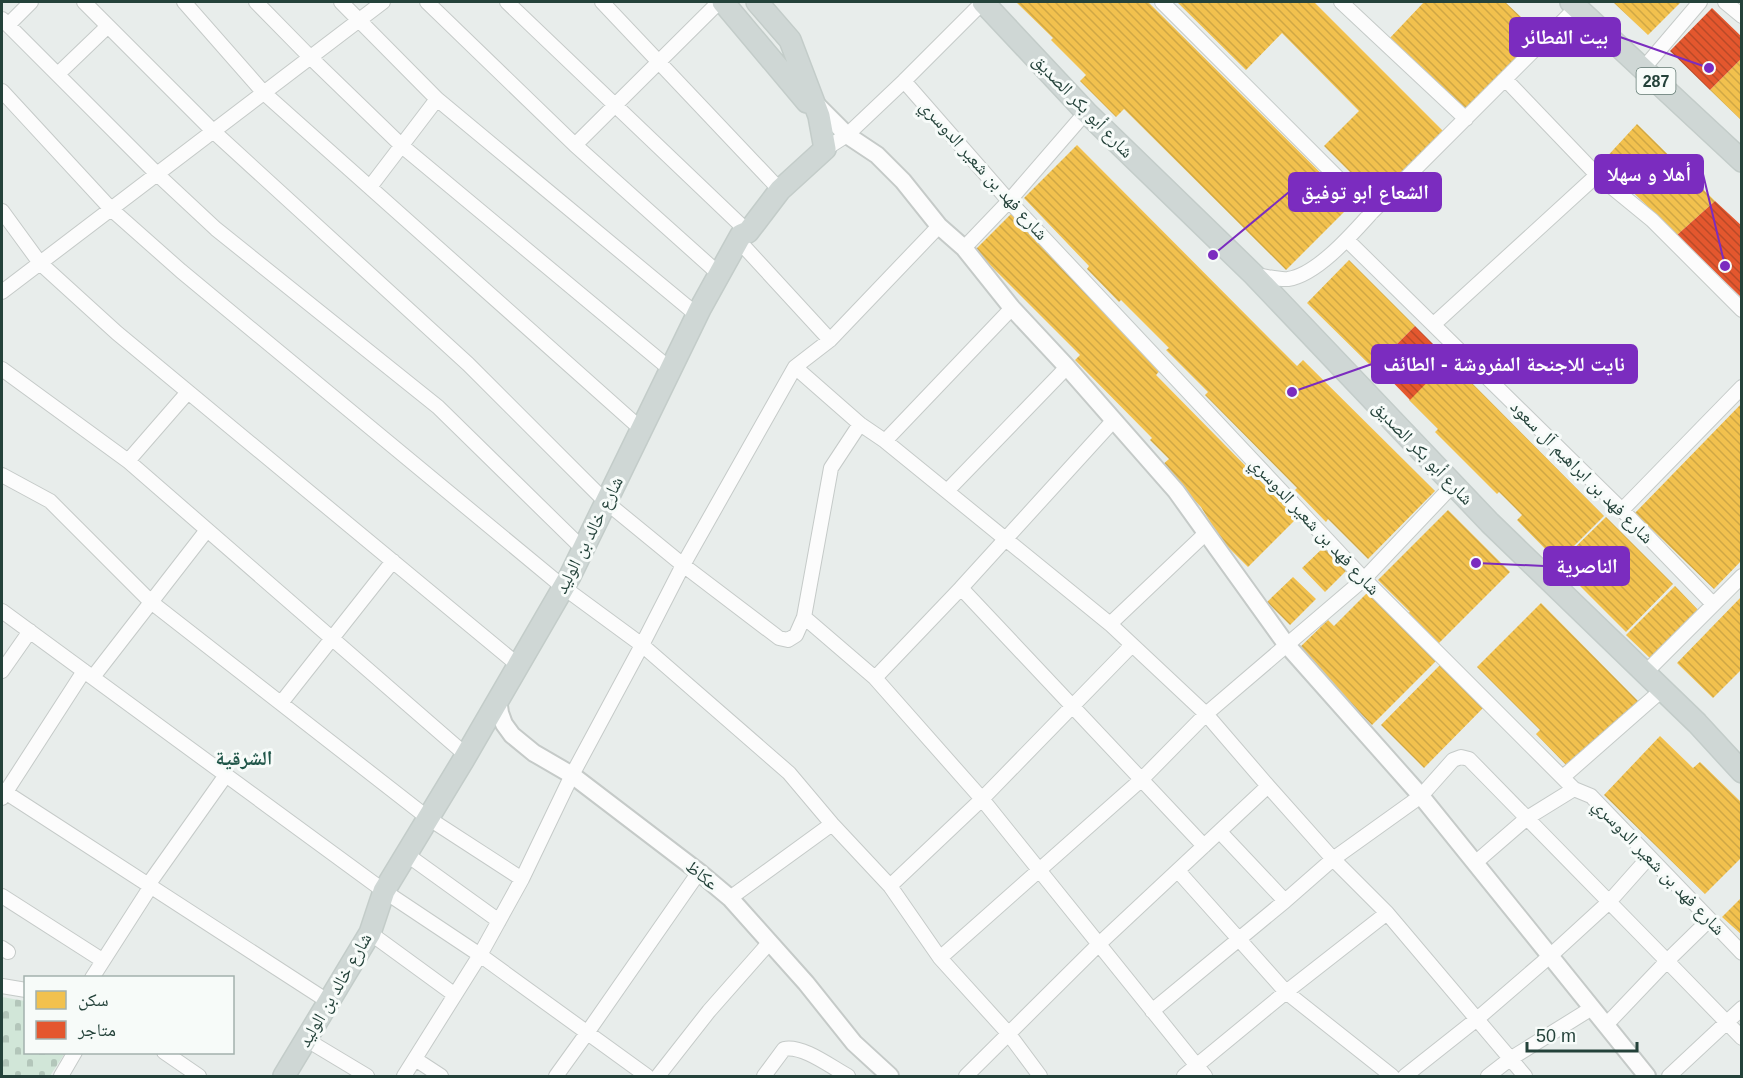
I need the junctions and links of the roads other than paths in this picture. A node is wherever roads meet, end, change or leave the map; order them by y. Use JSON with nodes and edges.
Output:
{"nodes":[{"id":1,"x":30,"y":2,"type":"edge"},
{"id":2,"x":84,"y":2,"type":"edge"},
{"id":3,"x":184,"y":2,"type":"edge"},
{"id":4,"x":256,"y":2,"type":"edge"},
{"id":5,"x":341,"y":2,"type":"edge"},
{"id":6,"x":383,"y":2,"type":"edge"},
{"id":7,"x":427,"y":2,"type":"edge"},
{"id":8,"x":507,"y":2,"type":"edge"},
{"id":9,"x":602,"y":2,"type":"edge"},
{"id":10,"x":721,"y":2,"type":"edge"},
{"id":11,"x":758,"y":2,"type":"edge"},
{"id":12,"x":983,"y":2,"type":"edge"},
{"id":13,"x":1162,"y":2,"type":"edge"},
{"id":14,"x":1341,"y":2,"type":"edge"},
{"id":15,"x":1700,"y":2,"type":"edge"},
{"id":16,"x":1725,"y":2,"type":"edge"},
{"id":17,"x":1574,"y":4,"type":"edge"},
{"id":18,"x":1742,"y":16,"type":"edge"},
{"id":19,"x":359,"y":20,"type":"junction"},
{"id":20,"x":5,"y":22,"type":"edge"},
{"id":21,"x":108,"y":26,"type":"junction"},
{"id":22,"x":310,"y":57,"type":"junction"},
{"id":23,"x":659,"y":61,"type":"junction"},
{"id":24,"x":1642,"y":69,"type":"junction"},
{"id":25,"x":58,"y":74,"type":"junction"},
{"id":26,"x":1505,"y":79,"type":"junction"},
{"id":27,"x":904,"y":81,"type":"junction"},
{"id":28,"x":2,"y":91,"type":"edge"},
{"id":29,"x":264,"y":93,"type":"junction"},
{"id":30,"x":437,"y":99,"type":"junction"},
{"id":31,"x":615,"y":105,"type":"junction"},
{"id":32,"x":816,"y":108,"type":"junction"},
{"id":33,"x":1086,"y":112,"type":"junction"},
{"id":34,"x":1466,"y":119,"type":"junction"},
{"id":35,"x":213,"y":131,"type":"junction"},
{"id":36,"x":847,"y":135,"type":"junction"},
{"id":37,"x":575,"y":145,"type":"junction"},
{"id":38,"x":402,"y":146,"type":"junction"},
{"id":39,"x":825,"y":149,"type":"junction"},
{"id":40,"x":1742,"y":161,"type":"edge"},
{"id":41,"x":157,"y":174,"type":"junction"},
{"id":42,"x":1597,"y":175,"type":"junction"},
{"id":43,"x":370,"y":187,"type":"junction"},
{"id":44,"x":780,"y":190,"type":"junction"},
{"id":45,"x":1009,"y":201,"type":"junction"},
{"id":46,"x":111,"y":209,"type":"junction"},
{"id":47,"x":2,"y":211,"type":"edge"},
{"id":48,"x":1372,"y":212,"type":"junction"},
{"id":49,"x":939,"y":226,"type":"junction"},
{"id":50,"x":743,"y":236,"type":"junction"},
{"id":51,"x":1347,"y":240,"type":"junction"},
{"id":52,"x":964,"y":249,"type":"junction"},
{"id":53,"x":40,"y":263,"type":"junction"},
{"id":54,"x":719,"y":274,"type":"junction"},
{"id":55,"x":1254,"y":275,"type":"junction"},
{"id":56,"x":2,"y":292,"type":"edge"},
{"id":57,"x":1012,"y":308,"type":"junction"},
{"id":58,"x":1742,"y":310,"type":"edge"},
{"id":59,"x":697,"y":315,"type":"junction"},
{"id":60,"x":1434,"y":324,"type":"junction"},
{"id":61,"x":830,"y":340,"type":"junction"},
{"id":62,"x":795,"y":367,"type":"junction"},
{"id":63,"x":1067,"y":367,"type":"junction"},
{"id":64,"x":2,"y":369,"type":"edge"},
{"id":65,"x":670,"y":369,"type":"junction"},
{"id":66,"x":1742,"y":387,"type":"edge"},
{"id":67,"x":188,"y":392,"type":"junction"},
{"id":68,"x":1113,"y":421,"type":"junction"},
{"id":69,"x":860,"y":424,"type":"junction"},
{"id":70,"x":641,"y":429,"type":"junction"},
{"id":71,"x":885,"y":441,"type":"junction"},
{"id":72,"x":128,"y":461,"type":"junction"},
{"id":73,"x":2,"y":475,"type":"edge"},
{"id":74,"x":1453,"y":485,"type":"junction"},
{"id":75,"x":947,"y":491,"type":"junction"},
{"id":76,"x":606,"y":502,"type":"junction"},
{"id":77,"x":1622,"y":510,"type":"junction"},
{"id":78,"x":207,"y":530,"type":"junction"},
{"id":79,"x":1206,"y":533,"type":"junction"},
{"id":80,"x":1005,"y":539,"type":"junction"},
{"id":81,"x":583,"y":549,"type":"junction"},
{"id":82,"x":393,"y":561,"type":"junction"},
{"id":83,"x":683,"y":566,"type":"junction"},
{"id":84,"x":1742,"y":576,"type":"edge"},
{"id":85,"x":1364,"y":579,"type":"junction"},
{"id":86,"x":563,"y":587,"type":"junction"},
{"id":87,"x":961,"y":588,"type":"junction"},
{"id":88,"x":151,"y":602,"type":"junction"},
{"id":89,"x":1713,"y":604,"type":"junction"},
{"id":90,"x":2,"y":611,"type":"edge"},
{"id":91,"x":804,"y":617,"type":"junction"},
{"id":92,"x":1110,"y":624,"type":"junction"},
{"id":93,"x":30,"y":631,"type":"junction"},
{"id":94,"x":332,"y":638,"type":"junction"},
{"id":95,"x":1286,"y":644,"type":"junction"},
{"id":96,"x":642,"y":645,"type":"junction"},
{"id":97,"x":1132,"y":645,"type":"junction"},
{"id":98,"x":518,"y":664,"type":"junction"},
{"id":99,"x":2,"y":671,"type":"edge"},
{"id":100,"x":1645,"y":673,"type":"junction"},
{"id":101,"x":88,"y":674,"type":"junction"},
{"id":102,"x":874,"y":678,"type":"junction"},
{"id":103,"x":1662,"y":690,"type":"junction"},
{"id":104,"x":498,"y":699,"type":"junction"},
{"id":105,"x":281,"y":703,"type":"junction"},
{"id":106,"x":1074,"y":706,"type":"junction"},
{"id":107,"x":1206,"y":714,"type":"junction"},
{"id":108,"x":466,"y":755,"type":"junction"},
{"id":109,"x":1742,"y":772,"type":"edge"},
{"id":110,"x":226,"y":775,"type":"junction"},
{"id":111,"x":572,"y":775,"type":"junction"},
{"id":112,"x":1563,"y":777,"type":"junction"},
{"id":113,"x":1142,"y":779,"type":"junction"},
{"id":114,"x":1268,"y":786,"type":"junction"},
{"id":115,"x":1574,"y":789,"type":"junction"},
{"id":116,"x":3,"y":793,"type":"edge"},
{"id":117,"x":1421,"y":795,"type":"junction"},
{"id":118,"x":982,"y":799,"type":"junction"},
{"id":119,"x":428,"y":818,"type":"junction"},
{"id":120,"x":1527,"y":818,"type":"junction"},
{"id":121,"x":832,"y":824,"type":"junction"},
{"id":122,"x":1220,"y":832,"type":"junction"},
{"id":123,"x":1204,"y":846,"type":"junction"},
{"id":124,"x":406,"y":854,"type":"junction"},
{"id":125,"x":1649,"y":856,"type":"junction"},
{"id":126,"x":1332,"y":859,"type":"junction"},
{"id":127,"x":1475,"y":863,"type":"junction"},
{"id":128,"x":1040,"y":870,"type":"junction"},
{"id":129,"x":1178,"y":871,"type":"junction"},
{"id":130,"x":699,"y":872,"type":"junction"},
{"id":131,"x":522,"y":879,"type":"junction"},
{"id":132,"x":149,"y":885,"type":"junction"},
{"id":133,"x":890,"y":886,"type":"junction"},
{"id":134,"x":384,"y":891,"type":"junction"},
{"id":135,"x":2,"y":896,"type":"edge"},
{"id":136,"x":730,"y":898,"type":"junction"},
{"id":137,"x":1285,"y":901,"type":"junction"},
{"id":138,"x":1609,"y":902,"type":"junction"},
{"id":139,"x":1387,"y":912,"type":"junction"},
{"id":140,"x":1709,"y":920,"type":"junction"},
{"id":141,"x":499,"y":921,"type":"junction"},
{"id":142,"x":370,"y":933,"type":"junction"},
{"id":143,"x":1239,"y":940,"type":"junction"},
{"id":144,"x":769,"y":943,"type":"junction"},
{"id":145,"x":1099,"y":944,"type":"junction"},
{"id":146,"x":1742,"y":953,"type":"edge"},
{"id":147,"x":480,"y":955,"type":"junction"},
{"id":148,"x":1550,"y":956,"type":"junction"},
{"id":149,"x":940,"y":958,"type":"junction"},
{"id":150,"x":102,"y":960,"type":"junction"},
{"id":151,"x":1667,"y":961,"type":"junction"},
{"id":152,"x":93,"y":976,"type":"edge"},
{"id":153,"x":2,"y":986,"type":"edge"},
{"id":154,"x":24,"y":990,"type":"edge"},
{"id":155,"x":1286,"y":992,"type":"junction"},
{"id":156,"x":455,"y":995,"type":"junction"},
{"id":157,"x":329,"y":1002,"type":"junction"},
{"id":158,"x":1592,"y":1008,"type":"junction"},
{"id":159,"x":1742,"y":1008,"type":"edge"},
{"id":160,"x":1152,"y":1011,"type":"junction"},
{"id":161,"x":1477,"y":1019,"type":"junction"},
{"id":162,"x":1726,"y":1022,"type":"junction"},
{"id":163,"x":1606,"y":1025,"type":"junction"},
{"id":164,"x":587,"y":1033,"type":"junction"},
{"id":165,"x":1008,"y":1034,"type":"junction"},
{"id":166,"x":1742,"y":1038,"type":"edge"},
{"id":167,"x":307,"y":1040,"type":"junction"},
{"id":168,"x":74,"y":1054,"type":"edge"},
{"id":169,"x":165,"y":1054,"type":"edge"},
{"id":170,"x":415,"y":1059,"type":"junction"},
{"id":171,"x":1510,"y":1059,"type":"junction"},
{"id":172,"x":1200,"y":1071,"type":"edge"},
{"id":173,"x":61,"y":1077,"type":"edge"},
{"id":174,"x":199,"y":1077,"type":"edge"},
{"id":175,"x":284,"y":1077,"type":"edge"},
{"id":176,"x":367,"y":1077,"type":"edge"},
{"id":177,"x":404,"y":1077,"type":"edge"},
{"id":178,"x":441,"y":1077,"type":"edge"},
{"id":179,"x":556,"y":1077,"type":"edge"},
{"id":180,"x":647,"y":1077,"type":"edge"},
{"id":181,"x":658,"y":1077,"type":"edge"},
{"id":182,"x":764,"y":1077,"type":"edge"},
{"id":183,"x":848,"y":1077,"type":"edge"},
{"id":184,"x":890,"y":1077,"type":"edge"},
{"id":185,"x":966,"y":1077,"type":"edge"},
{"id":186,"x":1040,"y":1077,"type":"edge"},
{"id":187,"x":1184,"y":1077,"type":"edge"},
{"id":188,"x":1392,"y":1077,"type":"edge"},
{"id":189,"x":1405,"y":1077,"type":"edge"},
{"id":190,"x":1488,"y":1077,"type":"edge"},
{"id":191,"x":1525,"y":1077,"type":"edge"},
{"id":192,"x":1647,"y":1077,"type":"edge"},
{"id":193,"x":1669,"y":1077,"type":"edge"}],
"edges":[{"from":1,"to":20,"type":"street"},
{"from":2,"to":21,"type":"street"},
{"from":3,"to":29,"type":"street"},
{"from":4,"to":22,"type":"street"},
{"from":5,"to":19,"type":"street"},
{"from":6,"to":19,"type":"street"},
{"from":7,"to":37,"type":"street"},
{"from":8,"to":31,"type":"street"},
{"from":9,"to":23,"type":"street"},
{"from":10,"to":23,"type":"street"},
{"from":10,"to":32,"type":"main road"},
{"from":11,"to":32,"type":"main road"},
{"from":12,"to":27,"type":"street"},
{"from":12,"to":33,"type":"main road","name":"شارع أبو بكر الصديق"},
{"from":13,"to":48,"type":"street"},
{"from":14,"to":34,"type":"street"},
{"from":15,"to":24,"type":"street"},
{"from":16,"to":18,"type":"street"},
{"from":17,"to":24,"type":"main road","number":"287"},
{"from":17,"to":26,"type":"street"},
{"from":19,"to":22,"type":"street"},
{"from":19,"to":30,"type":"street"},
{"from":20,"to":25,"type":"street"},
{"from":21,"to":25,"type":"street"},
{"from":21,"to":35,"type":"street"},
{"from":22,"to":29,"type":"street"},
{"from":22,"to":38,"type":"street"},
{"from":23,"to":31,"type":"street"},
{"from":23,"to":44,"type":"street"},
{"from":24,"to":40,"type":"main road","number":"287"},
{"from":25,"to":41,"type":"street"},
{"from":26,"to":34,"type":"street"},
{"from":26,"to":42,"type":"street"},
{"from":27,"to":36,"type":"street"},
{"from":27,"to":45,"type":"street","name":"شارع فهد بن شعير الدوسري"},
{"from":28,"to":46,"type":"street"},
{"from":29,"to":35,"type":"street"},
{"from":29,"to":43,"type":"street"},
{"from":30,"to":38,"type":"street"},
{"from":30,"to":59,"type":"street"},
{"from":31,"to":37,"type":"street"},
{"from":31,"to":50,"type":"street"},
{"from":32,"to":36,"type":"street"},
{"from":32,"to":39,"type":"main road"},
{"from":33,"to":45,"type":"street"},
{"from":33,"to":55,"type":"main road","name":"شارع أبو بكر الصديق"},
{"from":34,"to":48,"type":"street"},
{"from":35,"to":41,"type":"street"},
{"from":35,"to":76,"type":"street"},
{"from":36,"to":39,"type":"street"},
{"from":36,"to":49,"type":"street"},
{"from":37,"to":54,"type":"street"},
{"from":38,"to":43,"type":"street"},
{"from":38,"to":65,"type":"street"},
{"from":39,"to":44,"type":"main road","name":"شارع خالد بن الوليد"},
{"from":41,"to":46,"type":"street"},
{"from":41,"to":81,"type":"street"},
{"from":42,"to":58,"type":"street"},
{"from":42,"to":60,"type":"street"},
{"from":43,"to":70,"type":"street"},
{"from":44,"to":50,"type":"main road","name":"شارع خالد بن الوليد"},
{"from":45,"to":52,"type":"street"},
{"from":45,"to":85,"type":"street","name":"شارع فهد بن شعير الدوسري"},
{"from":46,"to":53,"type":"street"},
{"from":46,"to":86,"type":"street"},
{"from":47,"to":53,"type":"street"},
{"from":48,"to":51,"type":"street"},
{"from":49,"to":52,"type":"street"},
{"from":49,"to":61,"type":"street"},
{"from":50,"to":54,"type":"main road","name":"شارع خالد بن الوليد"},
{"from":50,"to":61,"type":"street"},
{"from":51,"to":55,"type":"street"},
{"from":51,"to":60,"type":"street","name":"شارع فهد بن ابراهيم آل سعود"},
{"from":52,"to":57,"type":"street"},
{"from":53,"to":56,"type":"street"},
{"from":53,"to":67,"type":"street"},
{"from":54,"to":59,"type":"main road","name":"شارع خالد بن الوليد"},
{"from":55,"to":74,"type":"main road","name":"شارع أبو بكر الصديق"},
{"from":57,"to":63,"type":"street"},
{"from":57,"to":71,"type":"street"},
{"from":59,"to":65,"type":"main road","name":"شارع خالد بن الوليد"},
{"from":60,"to":77,"type":"street","name":"شارع فهد بن ابراهيم آل سعود"},
{"from":61,"to":62,"type":"street"},
{"from":62,"to":69,"type":"street"},
{"from":62,"to":83,"type":"street"},
{"from":63,"to":68,"type":"street"},
{"from":63,"to":75,"type":"street"},
{"from":64,"to":72,"type":"street"},
{"from":65,"to":70,"type":"main road","name":"شارع خالد بن الوليد"},
{"from":66,"to":77,"type":"street"},
{"from":67,"to":72,"type":"street"},
{"from":67,"to":82,"type":"street"},
{"from":68,"to":79,"type":"street"},
{"from":68,"to":80,"type":"street"},
{"from":69,"to":71,"type":"street"},
{"from":69,"to":91,"type":"street"},
{"from":70,"to":76,"type":"main road","name":"شارع خالد بن الوليد"},
{"from":71,"to":75,"type":"street"},
{"from":72,"to":78,"type":"street"},
{"from":73,"to":88,"type":"street"},
{"from":74,"to":85,"type":"street"},
{"from":74,"to":100,"type":"main road","name":"شارع أبو بكر الصديق"},
{"from":75,"to":80,"type":"street"},
{"from":76,"to":81,"type":"main road","name":"شارع خالد بن الوليد"},
{"from":76,"to":83,"type":"street"},
{"from":77,"to":89,"type":"street","name":"شارع فهد بن ابراهيم آل سعود"},
{"from":78,"to":88,"type":"street"},
{"from":78,"to":94,"type":"street"},
{"from":79,"to":92,"type":"street"},
{"from":79,"to":95,"type":"street"},
{"from":80,"to":87,"type":"street"},
{"from":80,"to":92,"type":"street"},
{"from":81,"to":86,"type":"main road","name":"شارع خالد بن الوليد"},
{"from":82,"to":94,"type":"street"},
{"from":82,"to":98,"type":"street"},
{"from":83,"to":91,"type":"street"},
{"from":83,"to":96,"type":"street"},
{"from":84,"to":89,"type":"street"},
{"from":85,"to":95,"type":"street"},
{"from":85,"to":112,"type":"street","name":"شارع فهد بن شعير الدوسري"},
{"from":86,"to":96,"type":"street"},
{"from":86,"to":98,"type":"main road","name":"شارع خالد بن الوليد"},
{"from":87,"to":102,"type":"street"},
{"from":87,"to":106,"type":"street"},
{"from":88,"to":101,"type":"street"},
{"from":88,"to":105,"type":"street"},
{"from":89,"to":100,"type":"street"},
{"from":90,"to":93,"type":"street"},
{"from":91,"to":102,"type":"street"},
{"from":92,"to":97,"type":"street"},
{"from":93,"to":99,"type":"street"},
{"from":93,"to":101,"type":"street"},
{"from":94,"to":105,"type":"street"},
{"from":94,"to":108,"type":"street"},
{"from":95,"to":107,"type":"street"},
{"from":95,"to":117,"type":"street"},
{"from":96,"to":111,"type":"street"},
{"from":96,"to":121,"type":"street"},
{"from":97,"to":106,"type":"street"},
{"from":97,"to":107,"type":"street"},
{"from":98,"to":104,"type":"main road","name":"شارع خالد بن الوليد"},
{"from":100,"to":103,"type":"main road","name":"شارع أبو بكر الصديق"},
{"from":101,"to":110,"type":"street"},
{"from":101,"to":116,"type":"street"},
{"from":102,"to":118,"type":"street"},
{"from":103,"to":109,"type":"main road","name":"شارع أبو بكر الصديق"},
{"from":103,"to":112,"type":"street"},
{"from":104,"to":108,"type":"main road","name":"شارع خالد بن الوليد"},
{"from":104,"to":111,"type":"street","name":"عكاظ"},
{"from":105,"to":119,"type":"street"},
{"from":106,"to":113,"type":"street"},
{"from":106,"to":118,"type":"street"},
{"from":107,"to":113,"type":"street"},
{"from":107,"to":114,"type":"street"},
{"from":108,"to":119,"type":"main road","name":"شارع خالد بن الوليد"},
{"from":110,"to":132,"type":"street"},
{"from":110,"to":134,"type":"street"},
{"from":111,"to":130,"type":"street","name":"عكاظ"},
{"from":111,"to":131,"type":"street"},
{"from":112,"to":115,"type":"street","name":"شارع فهد بن شعير الدوسري"},
{"from":113,"to":123,"type":"street"},
{"from":113,"to":128,"type":"street"},
{"from":114,"to":122,"type":"street"},
{"from":114,"to":126,"type":"street"},
{"from":115,"to":120,"type":"street"},
{"from":115,"to":125,"type":"street","name":"شارع فهد بن شعير الدوسري"},
{"from":116,"to":132,"type":"street"},
{"from":117,"to":120,"type":"street"},
{"from":117,"to":126,"type":"street"},
{"from":117,"to":127,"type":"street"},
{"from":118,"to":128,"type":"street"},
{"from":118,"to":133,"type":"street"},
{"from":119,"to":124,"type":"main road","name":"شارع خالد بن الوليد"},
{"from":119,"to":131,"type":"street"},
{"from":120,"to":127,"type":"street"},
{"from":120,"to":138,"type":"street"},
{"from":121,"to":133,"type":"street"},
{"from":121,"to":136,"type":"street"},
{"from":122,"to":123,"type":"street"},
{"from":122,"to":137,"type":"street"},
{"from":123,"to":129,"type":"street"},
{"from":124,"to":134,"type":"main road","name":"شارع خالد بن الوليد"},
{"from":124,"to":141,"type":"street"},
{"from":125,"to":138,"type":"street"},
{"from":125,"to":140,"type":"street","name":"شارع فهد بن شعير الدوسري"},
{"from":126,"to":137,"type":"street"},
{"from":126,"to":139,"type":"street"},
{"from":127,"to":148,"type":"street"},
{"from":128,"to":145,"type":"street"},
{"from":128,"to":149,"type":"street"},
{"from":129,"to":143,"type":"street"},
{"from":129,"to":145,"type":"street"},
{"from":130,"to":136,"type":"street","name":"عكاظ"},
{"from":130,"to":164,"type":"street"},
{"from":131,"to":141,"type":"street"},
{"from":132,"to":150,"type":"street"},
{"from":132,"to":157,"type":"street"},
{"from":133,"to":149,"type":"street"},
{"from":134,"to":142,"type":"main road","name":"شارع خالد بن الوليد"},
{"from":134,"to":147,"type":"street"},
{"from":135,"to":150,"type":"street"},
{"from":136,"to":144,"type":"street","name":"عكاظ"},
{"from":137,"to":143,"type":"street"},
{"from":138,"to":148,"type":"street"},
{"from":138,"to":151,"type":"street"},
{"from":139,"to":155,"type":"street"},
{"from":139,"to":161,"type":"street"},
{"from":140,"to":146,"type":"street","name":"شارع فهد بن شعير الدوسري"},
{"from":140,"to":151,"type":"street"},
{"from":141,"to":147,"type":"street"},
{"from":142,"to":156,"type":"street"},
{"from":142,"to":157,"type":"main road","name":"شارع خالد بن الوليد"},
{"from":143,"to":155,"type":"street"},
{"from":143,"to":160,"type":"street"},
{"from":144,"to":181,"type":"street"},
{"from":144,"to":184,"type":"street","name":"عكاظ"},
{"from":145,"to":160,"type":"street"},
{"from":145,"to":165,"type":"street"},
{"from":147,"to":156,"type":"street"},
{"from":147,"to":164,"type":"street"},
{"from":148,"to":158,"type":"street"},
{"from":148,"to":161,"type":"street"},
{"from":149,"to":165,"type":"street"},
{"from":150,"to":152,"type":"street"},
{"from":151,"to":162,"type":"street"},
{"from":151,"to":163,"type":"street"},
{"from":153,"to":154,"type":"street"},
{"from":155,"to":172,"type":"street"},
{"from":155,"to":188,"type":"street"},
{"from":156,"to":170,"type":"street"},
{"from":157,"to":167,"type":"main road","name":"شارع خالد بن الوليد"},
{"from":158,"to":163,"type":"street"},
{"from":158,"to":171,"type":"street"},
{"from":159,"to":162,"type":"street"},
{"from":160,"to":172,"type":"street"},
{"from":161,"to":171,"type":"street"},
{"from":161,"to":189,"type":"street"},
{"from":162,"to":166,"type":"street"},
{"from":162,"to":193,"type":"street"},
{"from":163,"to":192,"type":"street"},
{"from":164,"to":179,"type":"street"},
{"from":164,"to":180,"type":"street"},
{"from":165,"to":185,"type":"street"},
{"from":165,"to":186,"type":"street"},
{"from":167,"to":175,"type":"main road","name":"شارع خالد بن الوليد"},
{"from":167,"to":176,"type":"street"},
{"from":168,"to":173,"type":"street"},
{"from":169,"to":174,"type":"street"},
{"from":170,"to":177,"type":"street"},
{"from":170,"to":178,"type":"street"},
{"from":171,"to":190,"type":"street"},
{"from":171,"to":191,"type":"street"},
{"from":172,"to":187,"type":"street"},
{"from":182,"to":183,"type":"street"}]}
